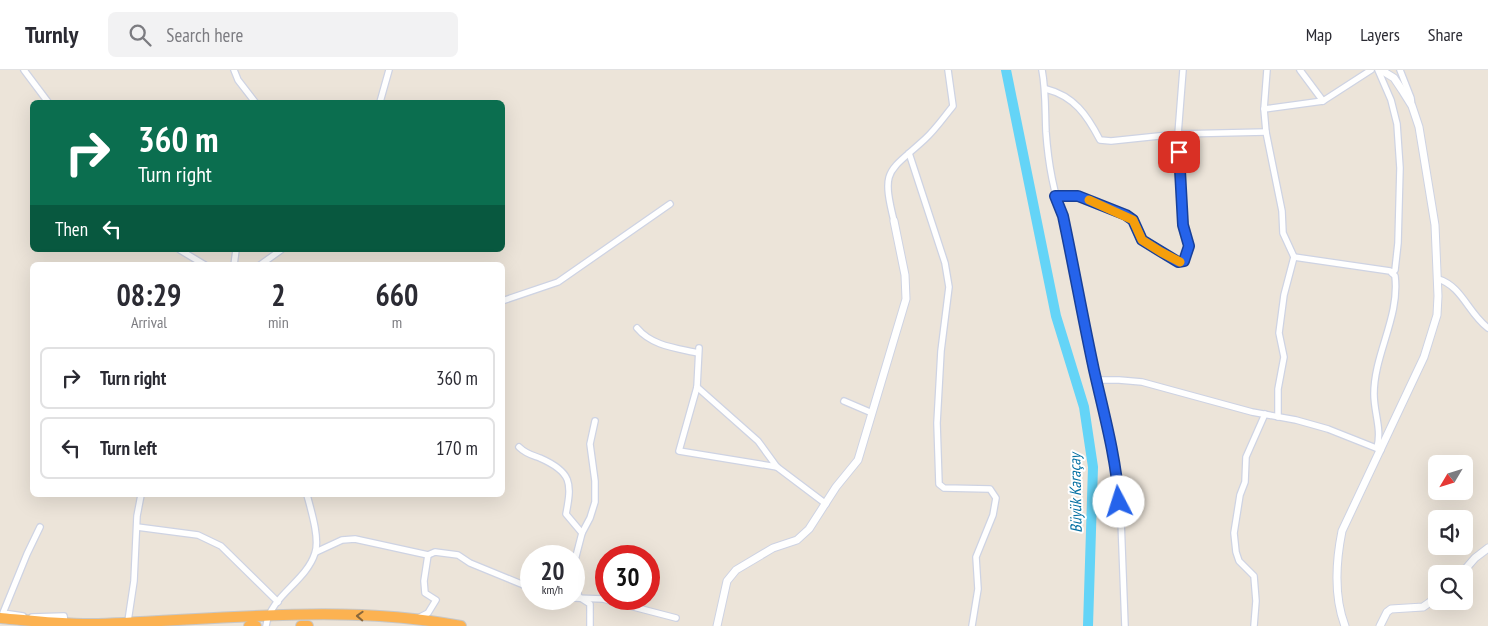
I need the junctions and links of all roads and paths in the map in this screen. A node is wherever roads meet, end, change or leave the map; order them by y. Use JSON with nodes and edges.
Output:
{"nodes":[{"id":1,"x":24,"y":70,"type":"edge"},
{"id":2,"x":234,"y":70,"type":"edge"},
{"id":3,"x":389,"y":70,"type":"edge"},
{"id":4,"x":948,"y":70,"type":"edge"},
{"id":5,"x":1042,"y":70,"type":"edge"},
{"id":6,"x":1183,"y":70,"type":"edge"},
{"id":7,"x":1267,"y":70,"type":"edge"},
{"id":8,"x":1300,"y":70,"type":"edge"},
{"id":9,"x":1371,"y":70,"type":"edge"},
{"id":10,"x":1380,"y":70,"type":"edge"},
{"id":11,"x":1400,"y":70,"type":"edge"},
{"id":12,"x":1046,"y":89,"type":"junction"},
{"id":13,"x":46,"y":100,"type":"edge"},
{"id":14,"x":253,"y":100,"type":"edge"},
{"id":15,"x":381,"y":100,"type":"edge"},
{"id":16,"x":1324,"y":101,"type":"junction"},
{"id":17,"x":1412,"y":106,"type":"junction"},
{"id":18,"x":1264,"y":109,"type":"junction"},
{"id":19,"x":1266,"y":132,"type":"junction"},
{"id":20,"x":1178,"y":134,"type":"junction"},
{"id":21,"x":909,"y":153,"type":"junction"},
{"id":22,"x":1055,"y":196,"type":"junction"},
{"id":23,"x":670,"y":204,"type":"dead end"},
{"id":24,"x":894,"y":222,"type":"joint"},
{"id":25,"x":183,"y":252,"type":"edge"},
{"id":26,"x":278,"y":252,"type":"edge"},
{"id":27,"x":1294,"y":257,"type":"junction"},
{"id":28,"x":201,"y":262,"type":"edge"},
{"id":29,"x":264,"y":262,"type":"edge"},
{"id":30,"x":1392,"y":273,"type":"junction"},
{"id":31,"x":1438,"y":279,"type":"junction"},
{"id":32,"x":505,"y":300,"type":"edge"},
{"id":33,"x":637,"y":328,"type":"dead end"},
{"id":34,"x":1488,"y":328,"type":"edge"},
{"id":35,"x":1097,"y":380,"type":"junction"},
{"id":36,"x":697,"y":387,"type":"junction"},
{"id":37,"x":844,"y":401,"type":"dead end"},
{"id":38,"x":872,"y":413,"type":"junction"},
{"id":39,"x":1265,"y":414,"type":"junction"},
{"id":40,"x":1278,"y":416,"type":"junction"},
{"id":41,"x":595,"y":421,"type":"dead end"},
{"id":42,"x":520,"y":447,"type":"dead end"},
{"id":43,"x":1379,"y":449,"type":"junction"},
{"id":44,"x":777,"y":467,"type":"junction"},
{"id":45,"x":140,"y":497,"type":"edge"},
{"id":46,"x":307,"y":497,"type":"edge"},
{"id":47,"x":826,"y":504,"type":"junction"},
{"id":48,"x":40,"y":527,"type":"dead end"},
{"id":49,"x":137,"y":527,"type":"junction"},
{"id":50,"x":582,"y":533,"type":"junction"},
{"id":51,"x":579,"y":545,"type":"edge"},
{"id":52,"x":1488,"y":548,"type":"edge"},
{"id":53,"x":316,"y":552,"type":"junction"},
{"id":54,"x":428,"y":555,"type":"junction"},
{"id":55,"x":1469,"y":565,"type":"edge"},
{"id":56,"x":520,"y":583,"type":"edge"},
{"id":57,"x":585,"y":598,"type":"edge"},
{"id":58,"x":585,"y":601,"type":"edge"},
{"id":59,"x":278,"y":602,"type":"junction"},
{"id":60,"x":1428,"y":604,"type":"edge"},
{"id":61,"x":0,"y":618,"type":"edge"},
{"id":62,"x":676,"y":618,"type":"dead end"},
{"id":63,"x":414,"y":620,"type":"junction"},
{"id":64,"x":128,"y":621,"type":"junction"},
{"id":65,"x":266,"y":621,"type":"edge"},
{"id":66,"x":65,"y":622,"type":"junction"},
{"id":67,"x":250,"y":626,"type":"edge"},
{"id":68,"x":256,"y":626,"type":"edge"},
{"id":69,"x":301,"y":626,"type":"edge"},
{"id":70,"x":308,"y":626,"type":"edge"},
{"id":71,"x":461,"y":626,"type":"edge"},
{"id":72,"x":590,"y":626,"type":"edge"},
{"id":73,"x":717,"y":626,"type":"edge"},
{"id":74,"x":972,"y":626,"type":"edge"},
{"id":75,"x":1125,"y":626,"type":"edge"},
{"id":76,"x":1254,"y":626,"type":"edge"},
{"id":77,"x":1345,"y":626,"type":"edge"},
{"id":78,"x":1380,"y":626,"type":"edge"}],
"edges":[{"from":1,"to":13,"type":"street"},
{"from":2,"to":14,"type":"street"},
{"from":3,"to":15,"type":"street"},
{"from":4,"to":21,"type":"street"},
{"from":5,"to":12,"type":"street"},
{"from":6,"to":20,"type":"street"},
{"from":7,"to":18,"type":"street"},
{"from":8,"to":16,"type":"street"},
{"from":9,"to":16,"type":"street"},
{"from":10,"to":17,"type":"street"},
{"from":10,"to":30,"type":"street"},
{"from":11,"to":17,"type":"street"},
{"from":12,"to":20,"type":"street"},
{"from":12,"to":22,"type":"street"},
{"from":16,"to":18,"type":"street"},
{"from":17,"to":31,"type":"street"},
{"from":18,"to":19,"type":"street"},
{"from":19,"to":20,"type":"street"},
{"from":19,"to":27,"type":"street"},
{"from":20,"to":22,"type":"street"},
{"from":21,"to":24,"type":"street"},
{"from":21,"to":74,"type":"street"},
{"from":22,"to":35,"type":"street"},
{"from":23,"to":32,"type":"street"},
{"from":24,"to":38,"type":"street"},
{"from":25,"to":28,"type":"street"},
{"from":26,"to":29,"type":"street"},
{"from":27,"to":30,"type":"street"},
{"from":27,"to":40,"type":"street"},
{"from":30,"to":43,"type":"street"},
{"from":31,"to":34,"type":"street"},
{"from":31,"to":43,"type":"street"},
{"from":33,"to":36,"type":"street"},
{"from":35,"to":39,"type":"street"},
{"from":35,"to":75,"type":"street"},
{"from":36,"to":44,"type":"street"},
{"from":36,"to":44,"type":"street"},
{"from":37,"to":38,"type":"street"},
{"from":38,"to":47,"type":"street"},
{"from":39,"to":40,"type":"street"},
{"from":39,"to":76,"type":"street"},
{"from":40,"to":43,"type":"street"},
{"from":41,"to":50,"type":"street"},
{"from":42,"to":50,"type":"street"},
{"from":43,"to":77,"type":"street"},
{"from":44,"to":47,"type":"street"},
{"from":45,"to":49,"type":"street"},
{"from":46,"to":53,"type":"street"},
{"from":47,"to":73,"type":"street"},
{"from":48,"to":66,"type":"street"},
{"from":49,"to":59,"type":"street"},
{"from":49,"to":64,"type":"street"},
{"from":50,"to":51,"type":"street"},
{"from":52,"to":55,"type":"street"},
{"from":53,"to":54,"type":"street"},
{"from":53,"to":59,"type":"street"},
{"from":54,"to":56,"type":"street"},
{"from":54,"to":63,"type":"street"},
{"from":57,"to":62,"type":"street"},
{"from":58,"to":72,"type":"street"},
{"from":59,"to":65,"type":"street"},
{"from":60,"to":78,"type":"street"},
{"from":61,"to":66,"type":"highway"},
{"from":63,"to":65,"type":"highway","one_way":true},
{"from":63,"to":71,"type":"highway"},
{"from":64,"to":65,"type":"highway"},
{"from":64,"to":66,"type":"highway"},
{"from":67,"to":68,"type":"highway"},
{"from":69,"to":70,"type":"highway"}]}
